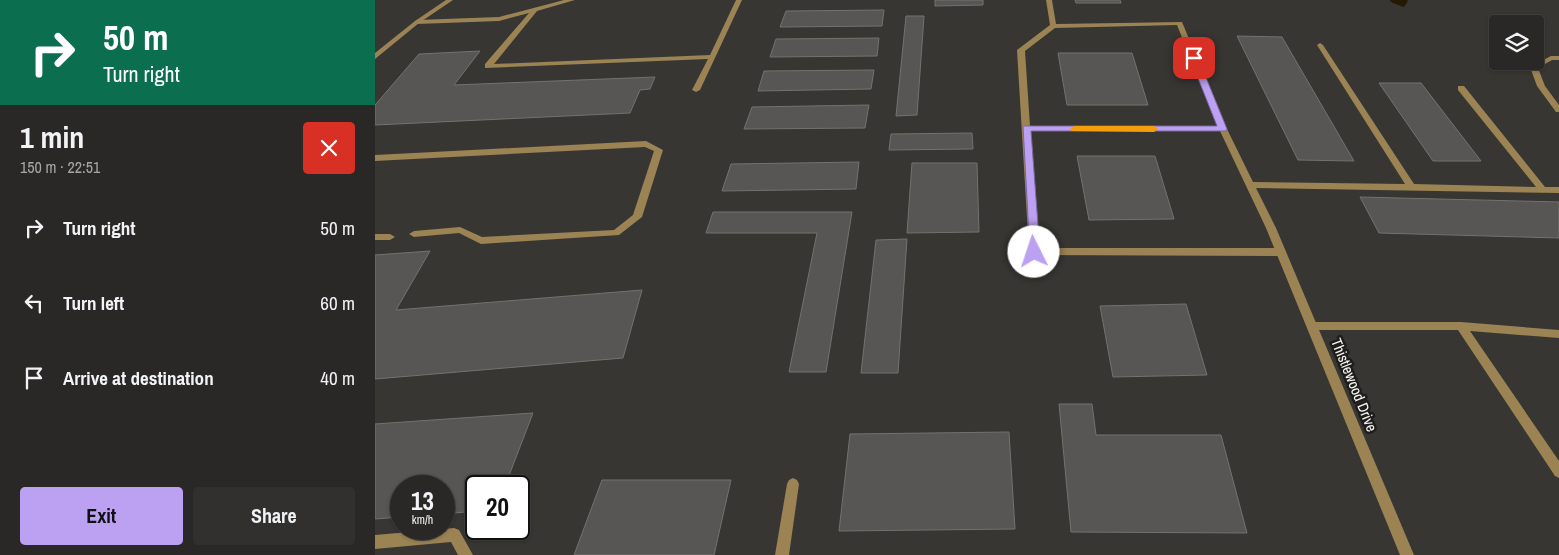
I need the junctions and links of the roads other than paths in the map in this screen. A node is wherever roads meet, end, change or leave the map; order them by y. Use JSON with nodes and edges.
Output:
{"nodes":[{"id":1,"x":450,"y":0,"type":"edge"},
{"id":2,"x":572,"y":0,"type":"edge"},
{"id":3,"x":739,"y":0,"type":"edge"},
{"id":4,"x":1049,"y":0,"type":"edge"},
{"id":5,"x":534,"y":11,"type":"junction"},
{"id":6,"x":417,"y":22,"type":"junction"},
{"id":7,"x":1053,"y":26,"type":"junction"},
{"id":8,"x":1320,"y":45,"type":"dead end"},
{"id":9,"x":375,"y":57,"type":"edge"},
{"id":10,"x":713,"y":57,"type":"junction"},
{"id":11,"x":1559,"y":58,"type":"edge"},
{"id":12,"x":1461,"y":88,"type":"dead end"},
{"id":13,"x":696,"y":90,"type":"dead end"},
{"id":14,"x":1559,"y":110,"type":"edge"},
{"id":15,"x":1026,"y":128,"type":"junction"},
{"id":16,"x":1223,"y":129,"type":"junction"},
{"id":17,"x":375,"y":158,"type":"edge"},
{"id":18,"x":1250,"y":186,"type":"junction"},
{"id":19,"x":1411,"y":187,"type":"junction"},
{"id":20,"x":1543,"y":190,"type":"junction"},
{"id":21,"x":1559,"y":190,"type":"edge"},
{"id":22,"x":414,"y":234,"type":"dead end"},
{"id":23,"x":375,"y":237,"type":"edge"},
{"id":24,"x":390,"y":237,"type":"dead end"},
{"id":25,"x":1281,"y":252,"type":"junction"},
{"id":26,"x":1313,"y":326,"type":"junction"},
{"id":27,"x":1461,"y":326,"type":"junction"},
{"id":28,"x":1559,"y":334,"type":"edge"},
{"id":29,"x":1559,"y":472,"type":"edge"},
{"id":30,"x":793,"y":484,"type":"dead end"},
{"id":31,"x":375,"y":542,"type":"edge"},
{"id":32,"x":466,"y":555,"type":"edge"},
{"id":33,"x":782,"y":555,"type":"edge"},
{"id":34,"x":1407,"y":555,"type":"edge"}],
"edges":[{"from":1,"to":6,"type":"street"},
{"from":2,"to":5,"type":"street"},
{"from":3,"to":10,"type":"street"},
{"from":4,"to":7,"type":"street"},
{"from":5,"to":6,"type":"street"},
{"from":5,"to":10,"type":"street"},
{"from":6,"to":9,"type":"street"},
{"from":7,"to":15,"type":"street"},
{"from":7,"to":16,"type":"street","name":"Thistlewood Drive"},
{"from":8,"to":19,"type":"street"},
{"from":10,"to":13,"type":"street"},
{"from":11,"to":14,"type":"street"},
{"from":12,"to":20,"type":"street"},
{"from":15,"to":16,"type":"street"},
{"from":15,"to":25,"type":"street"},
{"from":16,"to":18,"type":"street","name":"Thistlewood Drive"},
{"from":17,"to":22,"type":"street"},
{"from":18,"to":19,"type":"street"},
{"from":18,"to":25,"type":"street","name":"Thistlewood Drive"},
{"from":19,"to":20,"type":"street"},
{"from":20,"to":21,"type":"street"},
{"from":23,"to":24,"type":"street"},
{"from":25,"to":26,"type":"street","name":"Thistlewood Drive"},
{"from":26,"to":27,"type":"street"},
{"from":26,"to":34,"type":"street","name":"Thistlewood Drive"},
{"from":27,"to":28,"type":"street"},
{"from":27,"to":29,"type":"street"},
{"from":30,"to":33,"type":"street"},
{"from":31,"to":32,"type":"street"}]}
